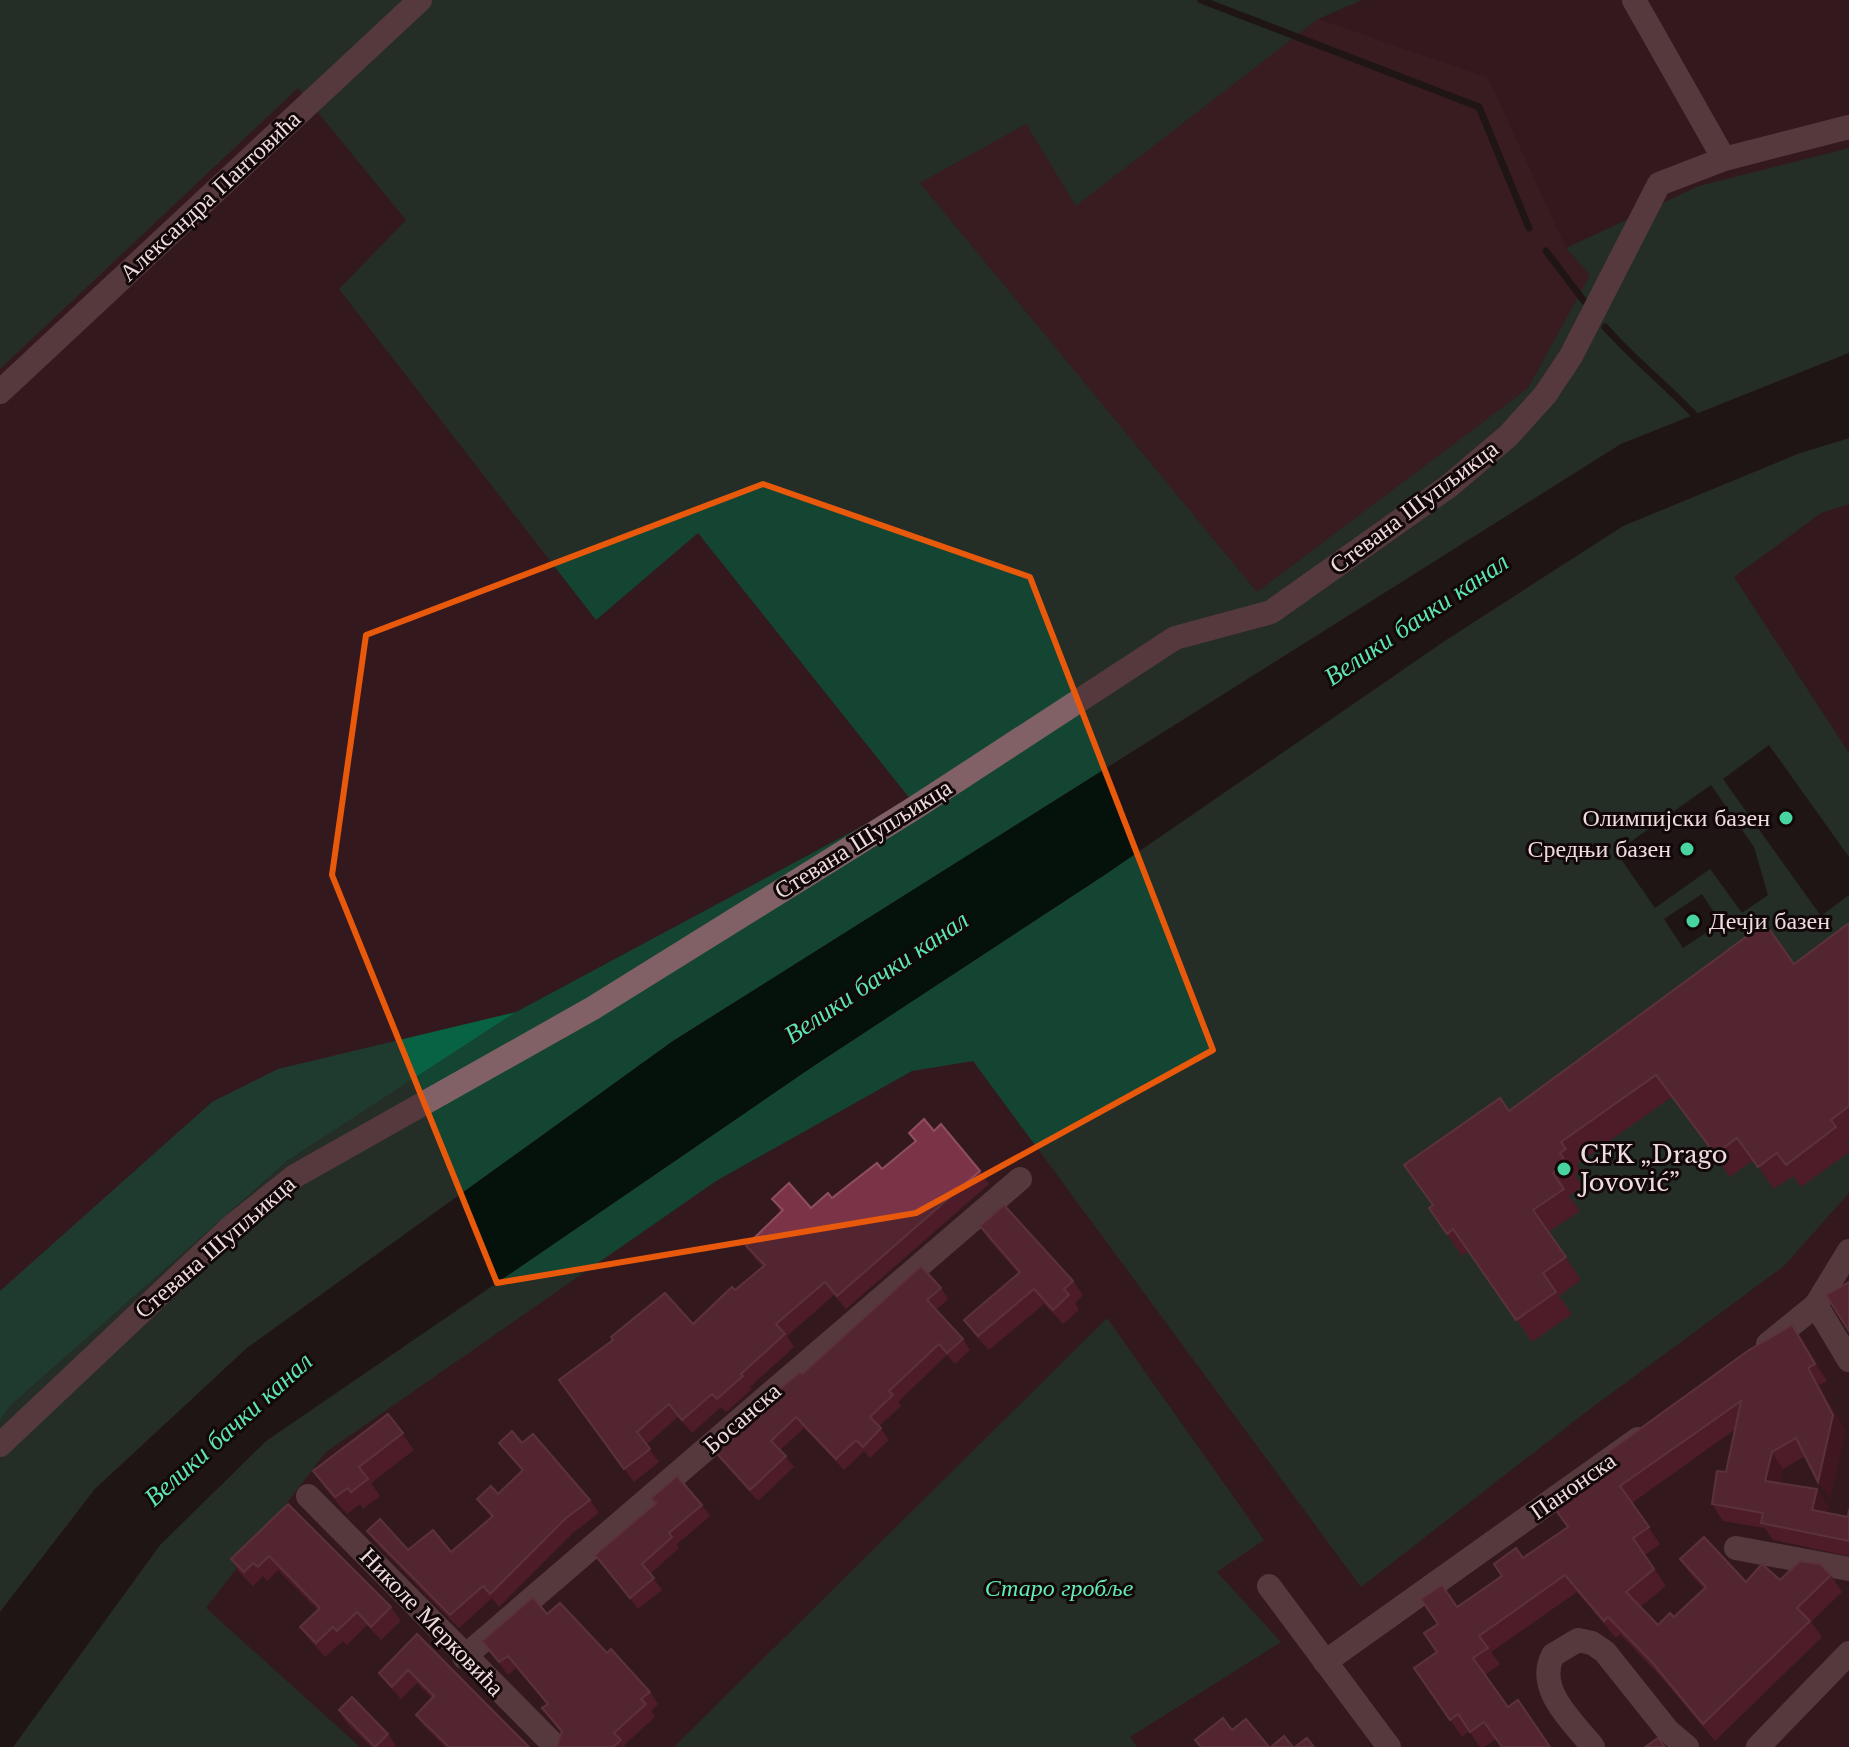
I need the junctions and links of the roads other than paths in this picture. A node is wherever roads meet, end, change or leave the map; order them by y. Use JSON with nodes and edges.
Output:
{"nodes":[{"id":1,"x":420,"y":0,"type":"edge"},
{"id":2,"x":1634,"y":0,"type":"edge"},
{"id":3,"x":1849,"y":127,"type":"edge"},
{"id":4,"x":1724,"y":159,"type":"junction"},
{"id":5,"x":0,"y":392,"type":"edge"},
{"id":6,"x":1020,"y":1179,"type":"dead end"},
{"id":7,"x":1849,"y":1251,"type":"edge"},
{"id":8,"x":1816,"y":1305,"type":"junction"},
{"id":9,"x":1752,"y":1356,"type":"edge"},
{"id":10,"x":1849,"y":1360,"type":"edge"},
{"id":11,"x":1653,"y":1429,"type":"edge"},
{"id":12,"x":0,"y":1445,"type":"edge"},
{"id":13,"x":308,"y":1496,"type":"dead end"},
{"id":14,"x":1736,"y":1548,"type":"dead end"},
{"id":15,"x":1849,"y":1569,"type":"edge"},
{"id":16,"x":1269,"y":1586,"type":"dead end"},
{"id":17,"x":1849,"y":1653,"type":"edge"},
{"id":18,"x":464,"y":1657,"type":"junction"},
{"id":19,"x":1325,"y":1662,"type":"junction"},
{"id":20,"x":1668,"y":1731,"type":"junction"},
{"id":21,"x":556,"y":1747,"type":"edge"},
{"id":22,"x":1389,"y":1747,"type":"edge"},
{"id":23,"x":1593,"y":1747,"type":"edge"},
{"id":24,"x":1649,"y":1747,"type":"edge"},
{"id":25,"x":1687,"y":1747,"type":"edge"},
{"id":26,"x":1758,"y":1747,"type":"edge"}],
"edges":[{"from":1,"to":5,"type":"street","name":"Александра Пантовића"},
{"from":2,"to":4,"type":"street"},
{"from":3,"to":4,"type":"street"},
{"from":4,"to":12,"type":"street","name":"Стевана Шупљикца"},
{"from":6,"to":18,"type":"street","name":"Босанска"},
{"from":7,"to":8,"type":"street"},
{"from":8,"to":9,"type":"street"},
{"from":8,"to":10,"type":"street"},
{"from":11,"to":19,"type":"street","name":"Панонска"},
{"from":13,"to":18,"type":"street","name":"Николе Мерковића"},
{"from":14,"to":15,"type":"street"},
{"from":16,"to":19,"type":"street"},
{"from":17,"to":26,"type":"street"},
{"from":18,"to":21,"type":"street","name":"Николе Мерковића"},
{"from":19,"to":22,"type":"street"},
{"from":20,"to":23,"type":"street"},
{"from":20,"to":24,"type":"street"},
{"from":20,"to":25,"type":"street"}]}
